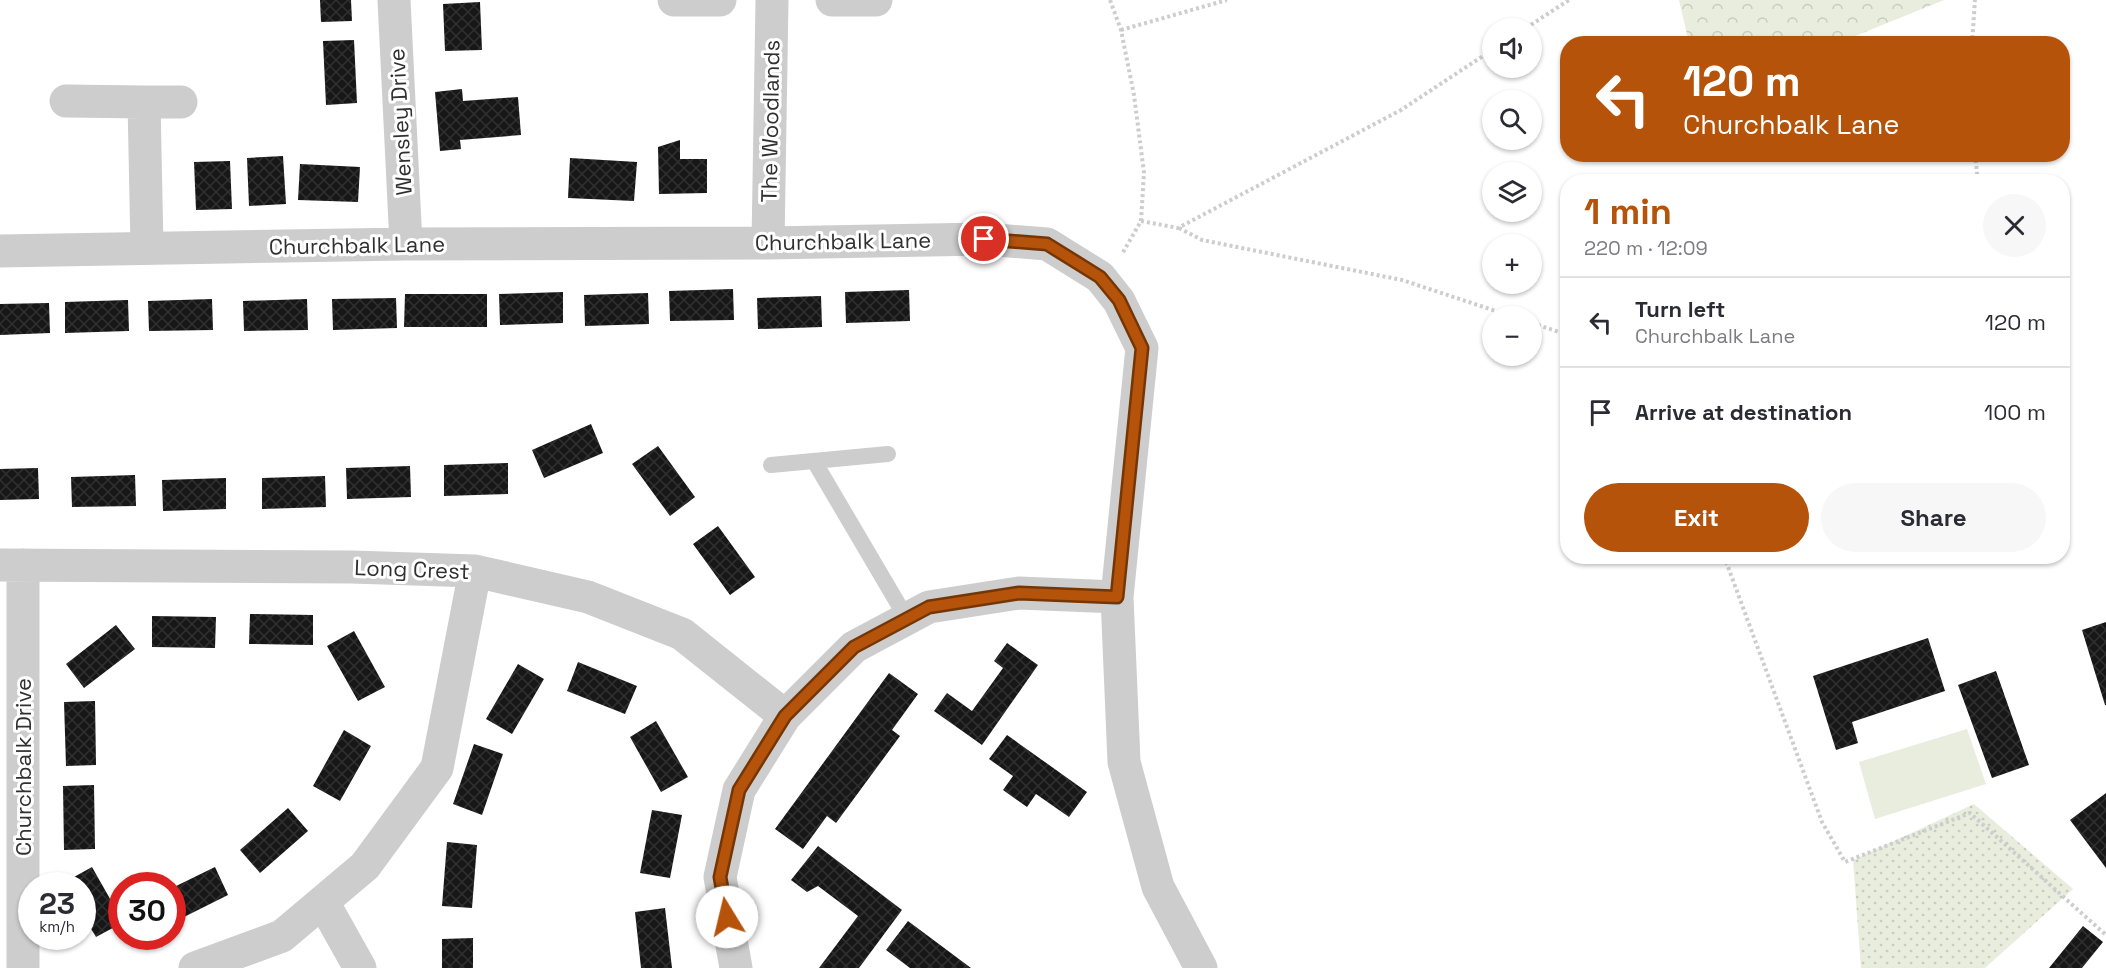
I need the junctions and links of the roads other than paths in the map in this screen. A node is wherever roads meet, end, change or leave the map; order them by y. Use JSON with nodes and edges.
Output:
{"nodes":[{"id":1,"x":394,"y":0,"type":"edge"},
{"id":2,"x":674,"y":0,"type":"edge"},
{"id":3,"x":720,"y":0,"type":"edge"},
{"id":4,"x":772,"y":0,"type":"edge"},
{"id":5,"x":832,"y":0,"type":"edge"},
{"id":6,"x":876,"y":0,"type":"edge"},
{"id":7,"x":66,"y":101,"type":"dead end"},
{"id":8,"x":144,"y":102,"type":"junction"},
{"id":9,"x":181,"y":102,"type":"dead end"},
{"id":10,"x":768,"y":243,"type":"junction"},
{"id":11,"x":406,"y":244,"type":"junction"},
{"id":12,"x":147,"y":248,"type":"junction"},
{"id":13,"x":0,"y":251,"type":"edge"},
{"id":14,"x":888,"y":454,"type":"dead end"},
{"id":15,"x":814,"y":460,"type":"junction"},
{"id":16,"x":771,"y":465,"type":"dead end"},
{"id":17,"x":12,"y":565,"type":"edge"},
{"id":18,"x":475,"y":571,"type":"junction"},
{"id":19,"x":1117,"y":597,"type":"junction"},
{"id":20,"x":907,"y":619,"type":"junction"},
{"id":21,"x":785,"y":716,"type":"junction"},
{"id":22,"x":323,"y":902,"type":"junction"},
{"id":23,"x":23,"y":968,"type":"edge"},
{"id":24,"x":195,"y":968,"type":"edge"},
{"id":25,"x":360,"y":968,"type":"edge"},
{"id":26,"x":736,"y":968,"type":"edge"},
{"id":27,"x":1202,"y":968,"type":"edge"}],
"edges":[{"from":1,"to":11,"type":"street","name":"Wensley Drive"},
{"from":2,"to":3,"type":"street"},
{"from":4,"to":10,"type":"street","name":"The Woodlands"},
{"from":5,"to":6,"type":"street"},
{"from":7,"to":8,"type":"street"},
{"from":8,"to":9,"type":"street"},
{"from":8,"to":12,"type":"street"},
{"from":10,"to":11,"type":"street","name":"Churchbalk Lane"},
{"from":10,"to":19,"type":"street","name":"Churchbalk Lane"},
{"from":11,"to":12,"type":"street","name":"Churchbalk Lane"},
{"from":12,"to":13,"type":"street","name":"Churchbalk Lane"},
{"from":14,"to":15,"type":"lane"},
{"from":15,"to":16,"type":"lane"},
{"from":15,"to":20,"type":"lane"},
{"from":17,"to":18,"type":"street","name":"Long Crest"},
{"from":17,"to":23,"type":"street","name":"Churchbalk Drive"},
{"from":18,"to":21,"type":"street","name":"Long Crest"},
{"from":18,"to":22,"type":"street"},
{"from":19,"to":20,"type":"street"},
{"from":19,"to":27,"type":"street","name":"Churchbalk Lane"},
{"from":20,"to":21,"type":"street"},
{"from":21,"to":26,"type":"street"},
{"from":22,"to":24,"type":"street"},
{"from":22,"to":25,"type":"street"}]}
